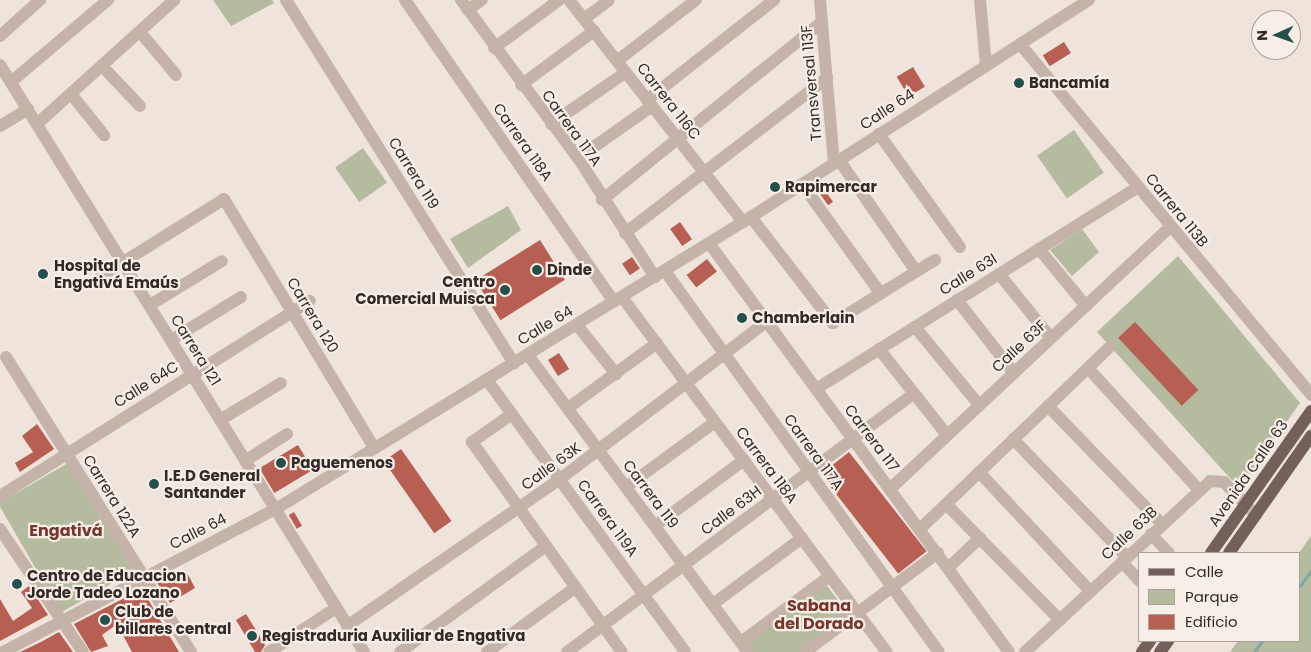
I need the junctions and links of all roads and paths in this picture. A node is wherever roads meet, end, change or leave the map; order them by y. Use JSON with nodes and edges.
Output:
{"nodes":[{"id":1,"x":40,"y":0,"type":"edge"},
{"id":2,"x":108,"y":0,"type":"edge"},
{"id":3,"x":174,"y":0,"type":"edge"},
{"id":4,"x":286,"y":0,"type":"edge"},
{"id":5,"x":405,"y":0,"type":"edge"},
{"id":6,"x":482,"y":0,"type":"edge"},
{"id":7,"x":558,"y":0,"type":"edge"},
{"id":8,"x":569,"y":0,"type":"edge"},
{"id":9,"x":609,"y":0,"type":"edge"},
{"id":10,"x":696,"y":0,"type":"edge"},
{"id":11,"x":774,"y":0,"type":"edge"},
{"id":12,"x":820,"y":0,"type":"edge"},
{"id":13,"x":980,"y":0,"type":"edge"},
{"id":14,"x":1089,"y":0,"type":"edge"},
{"id":15,"x":464,"y":5,"type":"edge"},
{"id":16,"x":584,"y":19,"type":"junction"},
{"id":17,"x":822,"y":22,"type":"junction"},
{"id":18,"x":594,"y":31,"type":"junction"},
{"id":19,"x":140,"y":32,"type":"junction"},
{"id":20,"x":0,"y":36,"type":"edge"},
{"id":21,"x":1020,"y":44,"type":"junction"},
{"id":22,"x":494,"y":48,"type":"junction"},
{"id":23,"x":617,"y":61,"type":"junction"},
{"id":24,"x":0,"y":65,"type":"edge"},
{"id":25,"x":102,"y":66,"type":"junction"},
{"id":26,"x":986,"y":66,"type":"junction"},
{"id":27,"x":626,"y":72,"type":"junction"},
{"id":28,"x":176,"y":75,"type":"dead end"},
{"id":29,"x":827,"y":78,"type":"junction"},
{"id":30,"x":11,"y":82,"type":"junction"},
{"id":31,"x":521,"y":85,"type":"junction"},
{"id":32,"x":71,"y":94,"type":"junction"},
{"id":33,"x":650,"y":103,"type":"junction"},
{"id":34,"x":140,"y":106,"type":"dead end"},
{"id":35,"x":28,"y":108,"type":"junction"},
{"id":36,"x":37,"y":124,"type":"junction"},
{"id":37,"x":551,"y":124,"type":"junction"},
{"id":38,"x":0,"y":126,"type":"edge"},
{"id":39,"x":879,"y":134,"type":"junction"},
{"id":40,"x":104,"y":135,"type":"dead end"},
{"id":41,"x":680,"y":141,"type":"junction"},
{"id":42,"x":578,"y":158,"type":"junction"},
{"id":43,"x":836,"y":162,"type":"junction"},
{"id":44,"x":705,"y":173,"type":"junction"},
{"id":45,"x":802,"y":184,"type":"junction"},
{"id":46,"x":1138,"y":187,"type":"junction"},
{"id":47,"x":602,"y":200,"type":"junction"},
{"id":48,"x":747,"y":220,"type":"junction"},
{"id":49,"x":1170,"y":227,"type":"junction"},
{"id":50,"x":625,"y":233,"type":"junction"},
{"id":51,"x":709,"y":244,"type":"junction"},
{"id":52,"x":960,"y":247,"type":"dead end"},
{"id":53,"x":1039,"y":249,"type":"junction"},
{"id":54,"x":935,"y":260,"type":"dead end"},
{"id":55,"x":222,"y":261,"type":"dead end"},
{"id":56,"x":123,"y":263,"type":"junction"},
{"id":57,"x":916,"y":271,"type":"junction"},
{"id":58,"x":660,"y":274,"type":"junction"},
{"id":59,"x":999,"y":274,"type":"junction"},
{"id":60,"x":101,"y":276,"type":"dead end"},
{"id":61,"x":881,"y":294,"type":"junction"},
{"id":62,"x":241,"y":297,"type":"dead end"},
{"id":63,"x":618,"y":299,"type":"junction"},
{"id":64,"x":310,"y":300,"type":"dead end"},
{"id":65,"x":957,"y":300,"type":"junction"},
{"id":66,"x":150,"y":306,"type":"junction"},
{"id":67,"x":1086,"y":306,"type":"junction"},
{"id":68,"x":292,"y":312,"type":"junction"},
{"id":69,"x":766,"y":322,"type":"junction"},
{"id":70,"x":577,"y":325,"type":"junction"},
{"id":71,"x":915,"y":327,"type":"junction"},
{"id":72,"x":1051,"y":338,"type":"junction"},
{"id":73,"x":171,"y":340,"type":"junction"},
{"id":74,"x":657,"y":343,"type":"junction"},
{"id":75,"x":1109,"y":348,"type":"dead end"},
{"id":76,"x":879,"y":349,"type":"junction"},
{"id":77,"x":722,"y":353,"type":"junction"},
{"id":78,"x":528,"y":355,"type":"junction"},
{"id":79,"x":6,"y":357,"type":"dead end"},
{"id":80,"x":514,"y":363,"type":"junction"},
{"id":81,"x":1088,"y":368,"type":"junction"},
{"id":82,"x":1014,"y":373,"type":"junction"},
{"id":83,"x":616,"y":374,"type":"junction"},
{"id":84,"x":192,"y":375,"type":"junction"},
{"id":85,"x":487,"y":380,"type":"junction"},
{"id":86,"x":685,"y":380,"type":"junction"},
{"id":87,"x":281,"y":383,"type":"dead end"},
{"id":88,"x":816,"y":389,"type":"junction"},
{"id":89,"x":914,"y":393,"type":"junction"},
{"id":90,"x":1311,"y":395,"type":"edge"},
{"id":91,"x":979,"y":405,"type":"junction"},
{"id":92,"x":1048,"y":406,"type":"junction"},
{"id":93,"x":568,"y":408,"type":"junction"},
{"id":94,"x":1311,"y":411,"type":"edge"},
{"id":95,"x":512,"y":414,"type":"junction"},
{"id":96,"x":220,"y":420,"type":"junction"},
{"id":97,"x":715,"y":422,"type":"junction"},
{"id":98,"x":287,"y":434,"type":"dead end"},
{"id":99,"x":947,"y":435,"type":"junction"},
{"id":100,"x":1311,"y":436,"type":"edge"},
{"id":101,"x":853,"y":439,"type":"junction"},
{"id":102,"x":1013,"y":439,"type":"junction"},
{"id":103,"x":374,"y":448,"type":"junction"},
{"id":104,"x":599,"y":451,"type":"junction"},
{"id":105,"x":67,"y":454,"type":"junction"},
{"id":106,"x":744,"y":460,"type":"junction"},
{"id":107,"x":245,"y":461,"type":"junction"},
{"id":108,"x":809,"y":472,"type":"junction"},
{"id":109,"x":979,"y":472,"type":"junction"},
{"id":110,"x":560,"y":479,"type":"junction"},
{"id":111,"x":626,"y":487,"type":"junction"},
{"id":112,"x":890,"y":489,"type":"junction"},
{"id":113,"x":1199,"y":490,"type":"junction"},
{"id":114,"x":0,"y":496,"type":"edge"},
{"id":115,"x":773,"y":499,"type":"junction"},
{"id":116,"x":946,"y":504,"type":"junction"},
{"id":117,"x":1246,"y":504,"type":"junction"},
{"id":118,"x":521,"y":508,"type":"junction"},
{"id":119,"x":274,"y":510,"type":"junction"},
{"id":120,"x":1256,"y":515,"type":"junction"},
{"id":121,"x":1162,"y":524,"type":"junction"},
{"id":122,"x":655,"y":526,"type":"junction"},
{"id":123,"x":0,"y":529,"type":"edge"},
{"id":124,"x":920,"y":529,"type":"junction"},
{"id":125,"x":1152,"y":534,"type":"junction"},
{"id":126,"x":802,"y":538,"type":"junction"},
{"id":127,"x":980,"y":538,"type":"junction"},
{"id":128,"x":546,"y":546,"type":"junction"},
{"id":129,"x":1167,"y":552,"type":"edge"},
{"id":130,"x":1212,"y":552,"type":"edge"},
{"id":131,"x":1230,"y":552,"type":"edge"},
{"id":132,"x":938,"y":554,"type":"junction"},
{"id":133,"x":1124,"y":560,"type":"junction"},
{"id":134,"x":685,"y":566,"type":"junction"},
{"id":135,"x":948,"y":568,"type":"junction"},
{"id":136,"x":830,"y":576,"type":"junction"},
{"id":137,"x":144,"y":577,"type":"junction"},
{"id":138,"x":1138,"y":578,"type":"edge"},
{"id":139,"x":576,"y":587,"type":"junction"},
{"id":140,"x":892,"y":588,"type":"junction"},
{"id":141,"x":1090,"y":592,"type":"junction"},
{"id":142,"x":644,"y":596,"type":"junction"},
{"id":143,"x":713,"y":604,"type":"junction"},
{"id":144,"x":336,"y":608,"type":"junction"},
{"id":145,"x":857,"y":613,"type":"junction"},
{"id":146,"x":1060,"y":620,"type":"junction"},
{"id":147,"x":62,"y":621,"type":"junction"},
{"id":148,"x":347,"y":626,"type":"junction"},
{"id":149,"x":604,"y":627,"type":"junction"},
{"id":150,"x":745,"y":647,"type":"edge"},
{"id":151,"x":277,"y":650,"type":"edge"},
{"id":152,"x":884,"y":651,"type":"edge"},
{"id":153,"x":3,"y":652,"type":"edge"},
{"id":154,"x":83,"y":652,"type":"edge"},
{"id":155,"x":191,"y":652,"type":"edge"},
{"id":156,"x":364,"y":652,"type":"edge"},
{"id":157,"x":400,"y":652,"type":"edge"},
{"id":158,"x":488,"y":652,"type":"edge"},
{"id":159,"x":567,"y":652,"type":"edge"},
{"id":160,"x":622,"y":652,"type":"edge"},
{"id":161,"x":685,"y":652,"type":"edge"},
{"id":162,"x":805,"y":652,"type":"edge"},
{"id":163,"x":939,"y":652,"type":"edge"},
{"id":164,"x":1009,"y":652,"type":"edge"},
{"id":165,"x":1026,"y":652,"type":"edge"}],
"edges":[{"from":1,"to":20,"type":"street"},
{"from":2,"to":30,"type":"street"},
{"from":3,"to":19,"type":"street"},
{"from":4,"to":80,"type":"street","name":"Carrera 119"},
{"from":5,"to":63,"type":"street","name":"Carrera 118A"},
{"from":6,"to":15,"type":"street"},
{"from":7,"to":22,"type":"street"},
{"from":8,"to":16,"type":"street","name":"Carrera 116C"},
{"from":9,"to":16,"type":"street"},
{"from":10,"to":23,"type":"street"},
{"from":11,"to":33,"type":"street"},
{"from":12,"to":17,"type":"street","name":"Transversal 113F"},
{"from":13,"to":26,"type":"street"},
{"from":14,"to":21,"type":"street","name":"Calle 64"},
{"from":15,"to":22,"type":"street","name":"Carrera 117A"},
{"from":16,"to":18,"type":"street","name":"Carrera 116C"},
{"from":17,"to":29,"type":"street","name":"Transversal 113F"},
{"from":17,"to":41,"type":"street"},
{"from":18,"to":23,"type":"street","name":"Carrera 116C"},
{"from":18,"to":31,"type":"street"},
{"from":19,"to":25,"type":"street"},
{"from":19,"to":28,"type":"street"},
{"from":21,"to":26,"type":"street","name":"Calle 64"},
{"from":21,"to":46,"type":"street","name":"Carrera 113B"},
{"from":22,"to":31,"type":"street","name":"Carrera 117A"},
{"from":23,"to":27,"type":"street","name":"Carrera 116C"},
{"from":24,"to":30,"type":"street","name":"Carrera 121"},
{"from":25,"to":32,"type":"street"},
{"from":25,"to":34,"type":"street"},
{"from":26,"to":39,"type":"street","name":"Calle 64"},
{"from":27,"to":33,"type":"street","name":"Carrera 116C"},
{"from":27,"to":37,"type":"street"},
{"from":29,"to":43,"type":"street","name":"Transversal 113F"},
{"from":29,"to":44,"type":"street"},
{"from":30,"to":35,"type":"street","name":"Carrera 121"},
{"from":31,"to":37,"type":"street","name":"Carrera 117A"},
{"from":32,"to":36,"type":"street"},
{"from":32,"to":40,"type":"street"},
{"from":33,"to":41,"type":"street","name":"Carrera 116C"},
{"from":33,"to":42,"type":"street"},
{"from":35,"to":36,"type":"street","name":"Carrera 121"},
{"from":35,"to":38,"type":"street"},
{"from":36,"to":56,"type":"street","name":"Carrera 121"},
{"from":37,"to":42,"type":"street","name":"Carrera 117A"},
{"from":39,"to":43,"type":"street","name":"Calle 64"},
{"from":39,"to":52,"type":"street"},
{"from":41,"to":44,"type":"street","name":"Carrera 116C"},
{"from":41,"to":47,"type":"street"},
{"from":42,"to":47,"type":"street","name":"Carrera 117A"},
{"from":43,"to":45,"type":"street","name":"Calle 64"},
{"from":43,"to":57,"type":"street"},
{"from":44,"to":48,"type":"street","name":"Carrera 116C"},
{"from":44,"to":50,"type":"street"},
{"from":45,"to":48,"type":"street","name":"Calle 64"},
{"from":45,"to":61,"type":"street"},
{"from":46,"to":49,"type":"street","name":"Carrera 113B"},
{"from":46,"to":53,"type":"street","name":"Calle 63I"},
{"from":47,"to":50,"type":"street","name":"Carrera 117A"},
{"from":48,"to":51,"type":"street","name":"Calle 64"},
{"from":48,"to":61,"type":"street","name":"Carrera 116C"},
{"from":49,"to":67,"type":"street","name":"Calle 63F"},
{"from":49,"to":90,"type":"street","name":"Carrera 113B"},
{"from":50,"to":58,"type":"street","name":"Carrera 117A"},
{"from":51,"to":58,"type":"street","name":"Calle 64"},
{"from":51,"to":69,"type":"street","name":"Carrera 117"},
{"from":53,"to":59,"type":"street","name":"Calle 63I"},
{"from":53,"to":67,"type":"street"},
{"from":54,"to":57,"type":"street"},
{"from":55,"to":66,"type":"street"},
{"from":56,"to":60,"type":"street"},
{"from":56,"to":66,"type":"street","name":"Carrera 121"},
{"from":56,"to":68,"type":"street","name":"Carrera 120"},
{"from":57,"to":61,"type":"street"},
{"from":58,"to":63,"type":"street","name":"Calle 64"},
{"from":58,"to":77,"type":"street","name":"Carrera 117A"},
{"from":59,"to":65,"type":"street","name":"Calle 63I"},
{"from":59,"to":72,"type":"street"},
{"from":62,"to":73,"type":"street"},
{"from":63,"to":70,"type":"street","name":"Calle 64"},
{"from":63,"to":74,"type":"street","name":"Carrera 118A"},
{"from":64,"to":68,"type":"street","name":"Calle 64C"},
{"from":65,"to":71,"type":"street","name":"Calle 63I"},
{"from":65,"to":82,"type":"street"},
{"from":66,"to":73,"type":"street","name":"Carrera 121"},
{"from":67,"to":72,"type":"street","name":"Calle 63F"},
{"from":68,"to":84,"type":"street","name":"Calle 64C"},
{"from":68,"to":103,"type":"street","name":"Carrera 120"},
{"from":69,"to":77,"type":"street","name":"Calle 63K"},
{"from":69,"to":88,"type":"street","name":"Carrera 117"},
{"from":70,"to":78,"type":"street","name":"Calle 64"},
{"from":70,"to":83,"type":"street"},
{"from":71,"to":76,"type":"street","name":"Calle 63I"},
{"from":71,"to":91,"type":"street"},
{"from":72,"to":82,"type":"street","name":"Calle 63F"},
{"from":73,"to":84,"type":"street","name":"Carrera 121"},
{"from":74,"to":83,"type":"street"},
{"from":74,"to":86,"type":"street","name":"Carrera 118A"},
{"from":75,"to":81,"type":"street"},
{"from":76,"to":88,"type":"street","name":"Calle 63I"},
{"from":76,"to":89,"type":"street"},
{"from":77,"to":86,"type":"street","name":"Calle 63K"},
{"from":77,"to":108,"type":"street","name":"Carrera 117A"},
{"from":78,"to":80,"type":"street","name":"Calle 64"},
{"from":78,"to":93,"type":"street","name":"Carrera 119"},
{"from":79,"to":105,"type":"street","name":"Carrera 122A"},
{"from":80,"to":85,"type":"street","name":"Calle 64"},
{"from":81,"to":92,"type":"street"},
{"from":81,"to":113,"type":"street"},
{"from":82,"to":91,"type":"street","name":"Calle 63F"},
{"from":83,"to":93,"type":"street"},
{"from":84,"to":96,"type":"street","name":"Carrera 121"},
{"from":84,"to":105,"type":"street","name":"Calle 64C"},
{"from":85,"to":95,"type":"street","name":"Carrera 119A"},
{"from":85,"to":103,"type":"street","name":"Calle 64"},
{"from":86,"to":97,"type":"street","name":"Carrera 118A"},
{"from":86,"to":104,"type":"street","name":"Calle 63K"},
{"from":87,"to":96,"type":"street"},
{"from":88,"to":101,"type":"street","name":"Carrera 117"},
{"from":89,"to":99,"type":"street"},
{"from":89,"to":101,"type":"street","name":"Calle 63H"},
{"from":91,"to":99,"type":"street","name":"Calle 63F"},
{"from":92,"to":102,"type":"street"},
{"from":92,"to":121,"type":"street"},
{"from":93,"to":104,"type":"street","name":"Carrera 119"},
{"from":94,"to":117,"type":"main road","name":"Avenida Calle 63"},
{"from":95,"to":110,"type":"street","name":"Carrera 119A"},
{"from":95,"to":118,"type":"street"},
{"from":96,"to":107,"type":"street","name":"Carrera 121"},
{"from":97,"to":106,"type":"street","name":"Carrera 118A"},
{"from":97,"to":111,"type":"street"},
{"from":98,"to":107,"type":"street"},
{"from":99,"to":112,"type":"street","name":"Calle 63F"},
{"from":100,"to":120,"type":"main road","name":"Avenida Calle 63"},
{"from":101,"to":108,"type":"street","name":"Calle 63H"},
{"from":101,"to":112,"type":"street","name":"Carrera 117"},
{"from":102,"to":109,"type":"street"},
{"from":102,"to":133,"type":"street"},
{"from":103,"to":119,"type":"street","name":"Calle 64"},
{"from":104,"to":110,"type":"street","name":"Calle 63K"},
{"from":104,"to":111,"type":"street","name":"Carrera 119"},
{"from":105,"to":114,"type":"street","name":"Calle 64C"},
{"from":105,"to":137,"type":"street","name":"Carrera 122A"},
{"from":106,"to":115,"type":"street","name":"Carrera 118A"},
{"from":106,"to":122,"type":"street"},
{"from":107,"to":119,"type":"street","name":"Carrera 121"},
{"from":108,"to":115,"type":"street","name":"Calle 63H"},
{"from":108,"to":140,"type":"street","name":"Carrera 117A"},
{"from":109,"to":116,"type":"street"},
{"from":109,"to":141,"type":"street"},
{"from":110,"to":118,"type":"street","name":"Calle 63K"},
{"from":110,"to":142,"type":"street","name":"Carrera 119A"},
{"from":111,"to":122,"type":"street","name":"Carrera 119"},
{"from":112,"to":124,"type":"street","name":"Carrera 117"},
{"from":113,"to":117,"type":"street","name":"Calle 63B"},
{"from":113,"to":121,"type":"street","name":"Calle 63B"},
{"from":115,"to":126,"type":"street","name":"Carrera 118A"},
{"from":115,"to":134,"type":"street","name":"Calle 63H"},
{"from":116,"to":124,"type":"street"},
{"from":116,"to":127,"type":"street"},
{"from":117,"to":120,"type":"street","name":"Calle 63B"},
{"from":117,"to":130,"type":"main road","name":"Avenida Calle 63"},
{"from":118,"to":128,"type":"street"},
{"from":118,"to":148,"type":"street","name":"Calle 63K"},
{"from":119,"to":137,"type":"street","name":"Calle 64"},
{"from":119,"to":144,"type":"street","name":"Carrera 121"},
{"from":120,"to":131,"type":"main road","name":"Avenida Calle 63"},
{"from":121,"to":125,"type":"street","name":"Calle 63B"},
{"from":122,"to":134,"type":"street","name":"Carrera 119"},
{"from":123,"to":147,"type":"street"},
{"from":124,"to":132,"type":"street","name":"Carrera 117"},
{"from":125,"to":129,"type":"street"},
{"from":125,"to":133,"type":"street","name":"Calle 63B"},
{"from":126,"to":136,"type":"street","name":"Carrera 118A"},
{"from":126,"to":143,"type":"street"},
{"from":127,"to":135,"type":"street"},
{"from":127,"to":146,"type":"street"},
{"from":128,"to":139,"type":"street"},
{"from":128,"to":157,"type":"street"},
{"from":132,"to":135,"type":"street","name":"Carrera 117"},
{"from":132,"to":140,"type":"street"},
{"from":133,"to":138,"type":"street"},
{"from":133,"to":141,"type":"street","name":"Calle 63B"},
{"from":134,"to":142,"type":"street","name":"Calle 63H"},
{"from":134,"to":143,"type":"street","name":"Carrera 119"},
{"from":135,"to":164,"type":"street","name":"Carrera 117"},
{"from":136,"to":145,"type":"street","name":"Carrera 118A"},
{"from":136,"to":150,"type":"street"},
{"from":137,"to":147,"type":"street","name":"Calle 64"},
{"from":137,"to":155,"type":"street","name":"Carrera 122A"},
{"from":139,"to":149,"type":"street"},
{"from":139,"to":158,"type":"street"},
{"from":140,"to":145,"type":"street"},
{"from":140,"to":163,"type":"street","name":"Carrera 117A"},
{"from":141,"to":146,"type":"street","name":"Calle 63B"},
{"from":142,"to":149,"type":"street","name":"Calle 63H"},
{"from":142,"to":161,"type":"street","name":"Carrera 119A"},
{"from":143,"to":150,"type":"street","name":"Carrera 119"},
{"from":144,"to":148,"type":"street","name":"Carrera 121"},
{"from":144,"to":151,"type":"street"},
{"from":145,"to":152,"type":"street","name":"Carrera 118A"},
{"from":145,"to":162,"type":"street"},
{"from":146,"to":165,"type":"street","name":"Calle 63B"},
{"from":147,"to":153,"type":"street","name":"Calle 64"},
{"from":147,"to":154,"type":"street"},
{"from":148,"to":156,"type":"street","name":"Carrera 121"},
{"from":149,"to":159,"type":"street","name":"Calle 63H"},
{"from":149,"to":160,"type":"street"}]}
